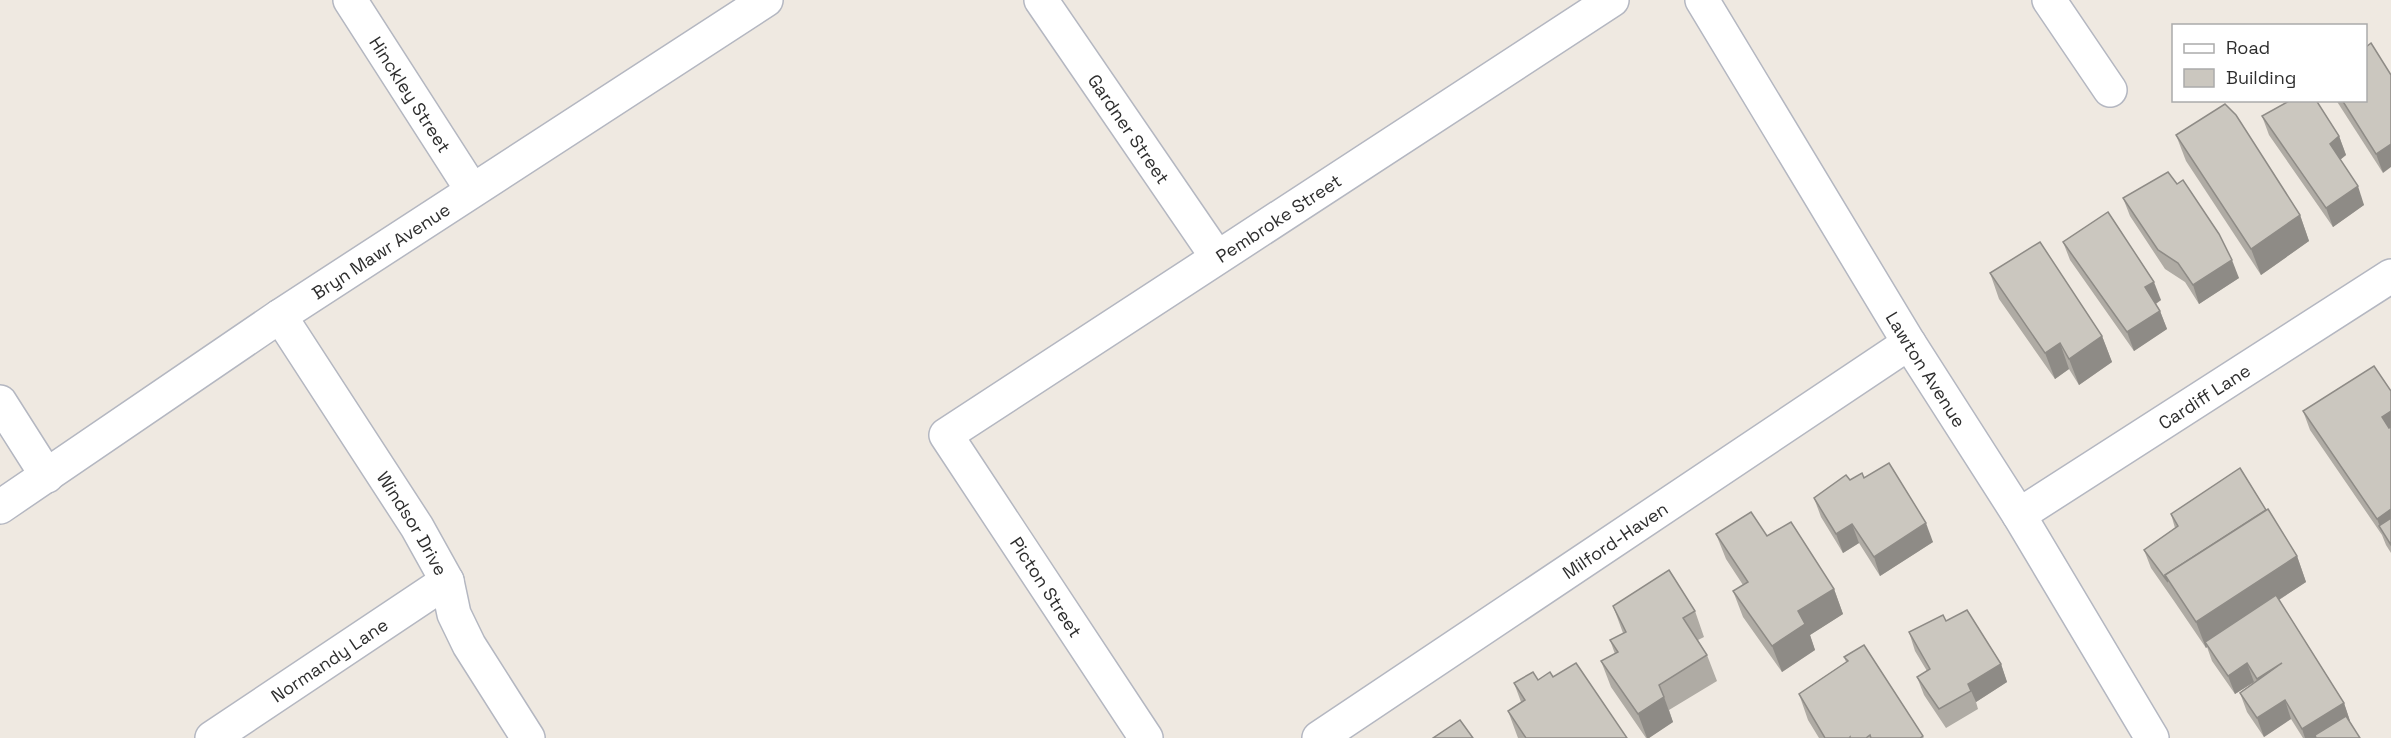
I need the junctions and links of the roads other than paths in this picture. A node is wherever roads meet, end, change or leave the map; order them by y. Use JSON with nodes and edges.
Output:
{"nodes":[{"id":1,"x":350,"y":0,"type":"edge"},
{"id":2,"x":766,"y":0,"type":"edge"},
{"id":3,"x":1041,"y":0,"type":"edge"},
{"id":4,"x":1612,"y":0,"type":"edge"},
{"id":5,"x":1702,"y":0,"type":"edge"},
{"id":6,"x":2049,"y":0,"type":"edge"},
{"id":7,"x":2110,"y":90,"type":"dead end"},
{"id":8,"x":472,"y":190,"type":"junction"},
{"id":9,"x":1217,"y":257,"type":"junction"},
{"id":10,"x":2391,"y":276,"type":"edge"},
{"id":11,"x":280,"y":316,"type":"junction"},
{"id":12,"x":1909,"y":344,"type":"junction"},
{"id":13,"x":0,"y":402,"type":"edge"},
{"id":14,"x":946,"y":435,"type":"joint"},
{"id":15,"x":47,"y":476,"type":"junction"},
{"id":16,"x":0,"y":507,"type":"edge"},
{"id":17,"x":2019,"y":515,"type":"junction"},
{"id":18,"x":447,"y":581,"type":"junction"},
{"id":19,"x":2144,"y":735,"type":"edge"},
{"id":20,"x":212,"y":738,"type":"edge"},
{"id":21,"x":528,"y":738,"type":"edge"},
{"id":22,"x":1146,"y":738,"type":"edge"},
{"id":23,"x":1319,"y":738,"type":"edge"}],
"edges":[{"from":1,"to":8,"type":"street","name":"Hinckley Street"},
{"from":2,"to":8,"type":"street","name":"Bryn Mawr Avenue"},
{"from":3,"to":9,"type":"street","name":"Gardner Street"},
{"from":4,"to":9,"type":"street","name":"Pembroke Street"},
{"from":5,"to":12,"type":"street","name":"Lawton Avenue"},
{"from":6,"to":7,"type":"street"},
{"from":8,"to":11,"type":"street","name":"Bryn Mawr Avenue"},
{"from":9,"to":14,"type":"street","name":"Pembroke Street"},
{"from":10,"to":17,"type":"street","name":"Cardiff Lane"},
{"from":11,"to":15,"type":"street","name":"Bryn Mawr Avenue"},
{"from":11,"to":18,"type":"street","name":"Windsor Drive"},
{"from":12,"to":17,"type":"street","name":"Lawton Avenue"},
{"from":12,"to":23,"type":"street","name":"Milford-Haven"},
{"from":13,"to":15,"type":"street"},
{"from":14,"to":22,"type":"street","name":"Picton Street"},
{"from":15,"to":16,"type":"street","name":"Bryn Mawr Avenue"},
{"from":17,"to":19,"type":"street","name":"Lawton Avenue"},
{"from":18,"to":20,"type":"street","name":"Normandy Lane"},
{"from":18,"to":21,"type":"street","name":"Windsor Drive"}]}
